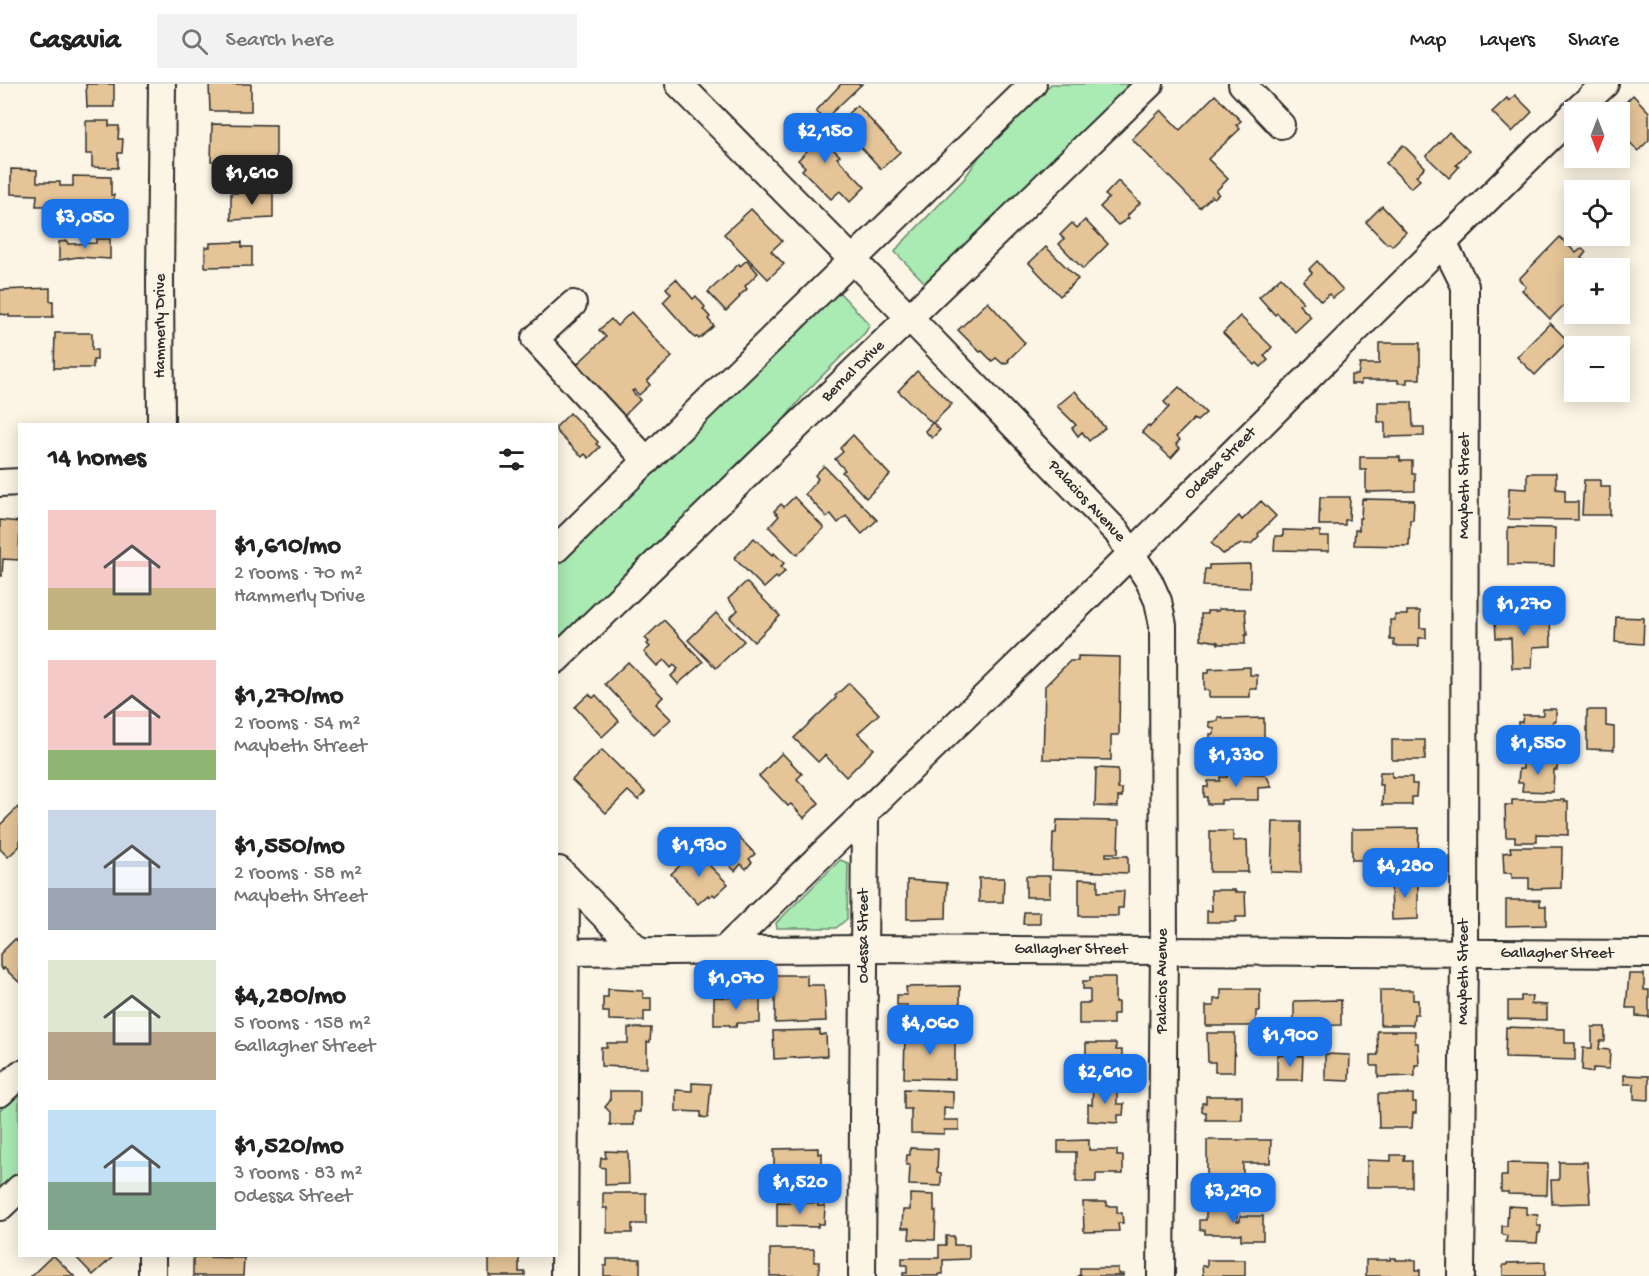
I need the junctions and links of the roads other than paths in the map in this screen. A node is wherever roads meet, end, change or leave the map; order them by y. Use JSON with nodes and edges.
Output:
{"nodes":[{"id":1,"x":162,"y":84,"type":"edge"},
{"id":2,"x":679,"y":84,"type":"edge"},
{"id":3,"x":1033,"y":84,"type":"edge"},
{"id":4,"x":1150,"y":84,"type":"edge"},
{"id":5,"x":1242,"y":84,"type":"edge"},
{"id":6,"x":1605,"y":84,"type":"edge"},
{"id":7,"x":1586,"y":102,"type":"edge"},
{"id":8,"x":1564,"y":124,"type":"edge"},
{"id":9,"x":1281,"y":125,"type":"dead end"},
{"id":10,"x":1443,"y":242,"type":"junction"},
{"id":11,"x":852,"y":259,"type":"junction"},
{"id":12,"x":573,"y":304,"type":"dead end"},
{"id":13,"x":910,"y":318,"type":"junction"},
{"id":14,"x":161,"y":423,"type":"edge"},
{"id":15,"x":647,"y":461,"type":"junction"},
{"id":16,"x":18,"y":482,"type":"edge"},
{"id":17,"x":0,"y":483,"type":"edge"},
{"id":18,"x":558,"y":547,"type":"edge"},
{"id":19,"x":1132,"y":554,"type":"junction"},
{"id":20,"x":558,"y":658,"type":"edge"},
{"id":21,"x":865,"y":812,"type":"junction"},
{"id":22,"x":561,"y":872,"type":"edge"},
{"id":23,"x":864,"y":949,"type":"junction"},
{"id":24,"x":638,"y":950,"type":"junction"},
{"id":25,"x":725,"y":950,"type":"junction"},
{"id":26,"x":1164,"y":950,"type":"junction"},
{"id":27,"x":566,"y":952,"type":"junction"},
{"id":28,"x":1464,"y":954,"type":"junction"},
{"id":29,"x":1649,"y":954,"type":"edge"},
{"id":30,"x":18,"y":1076,"type":"edge"},
{"id":31,"x":0,"y":1093,"type":"edge"},
{"id":32,"x":18,"y":1190,"type":"edge"},
{"id":33,"x":0,"y":1207,"type":"edge"},
{"id":34,"x":152,"y":1257,"type":"edge"},
{"id":35,"x":152,"y":1276,"type":"edge"},
{"id":36,"x":564,"y":1276,"type":"edge"},
{"id":37,"x":862,"y":1276,"type":"edge"},
{"id":38,"x":1161,"y":1276,"type":"edge"},
{"id":39,"x":1461,"y":1276,"type":"edge"}],
"edges":[{"from":1,"to":14,"type":"street","name":"Hammerly Drive"},
{"from":2,"to":11,"type":"street","name":"Palacios Avenue"},
{"from":3,"to":11,"type":"street"},
{"from":4,"to":13,"type":"street","name":"Bernal Drive"},
{"from":5,"to":9,"type":"street"},
{"from":6,"to":7,"type":"street","name":"Odessa Street"},
{"from":8,"to":10,"type":"street","name":"Odessa Street"},
{"from":10,"to":19,"type":"street","name":"Odessa Street"},
{"from":10,"to":28,"type":"street","name":"Maybeth Street"},
{"from":11,"to":13,"type":"street","name":"Palacios Avenue"},
{"from":11,"to":15,"type":"street"},
{"from":12,"to":15,"type":"street"},
{"from":13,"to":19,"type":"street","name":"Palacios Avenue"},
{"from":13,"to":20,"type":"street","name":"Bernal Drive"},
{"from":15,"to":18,"type":"street"},
{"from":16,"to":17,"type":"street"},
{"from":19,"to":21,"type":"street","name":"Odessa Street"},
{"from":19,"to":26,"type":"street","name":"Palacios Avenue"},
{"from":21,"to":23,"type":"street","name":"Odessa Street"},
{"from":21,"to":25,"type":"street","name":"Odessa Street"},
{"from":22,"to":24,"type":"street"},
{"from":22,"to":27,"type":"street"},
{"from":23,"to":25,"type":"street","name":"Gallagher Street"},
{"from":23,"to":26,"type":"street","name":"Gallagher Street"},
{"from":23,"to":37,"type":"street","name":"Odessa Street"},
{"from":24,"to":25,"type":"street","name":"Gallagher Street"},
{"from":24,"to":27,"type":"street","name":"Gallagher Street"},
{"from":26,"to":28,"type":"street","name":"Gallagher Street"},
{"from":26,"to":38,"type":"street","name":"Palacios Avenue"},
{"from":27,"to":36,"type":"street"},
{"from":28,"to":29,"type":"street","name":"Gallagher Street"},
{"from":28,"to":39,"type":"street","name":"Maybeth Street"},
{"from":30,"to":31,"type":"street"},
{"from":32,"to":33,"type":"street"},
{"from":34,"to":35,"type":"street"}]}
